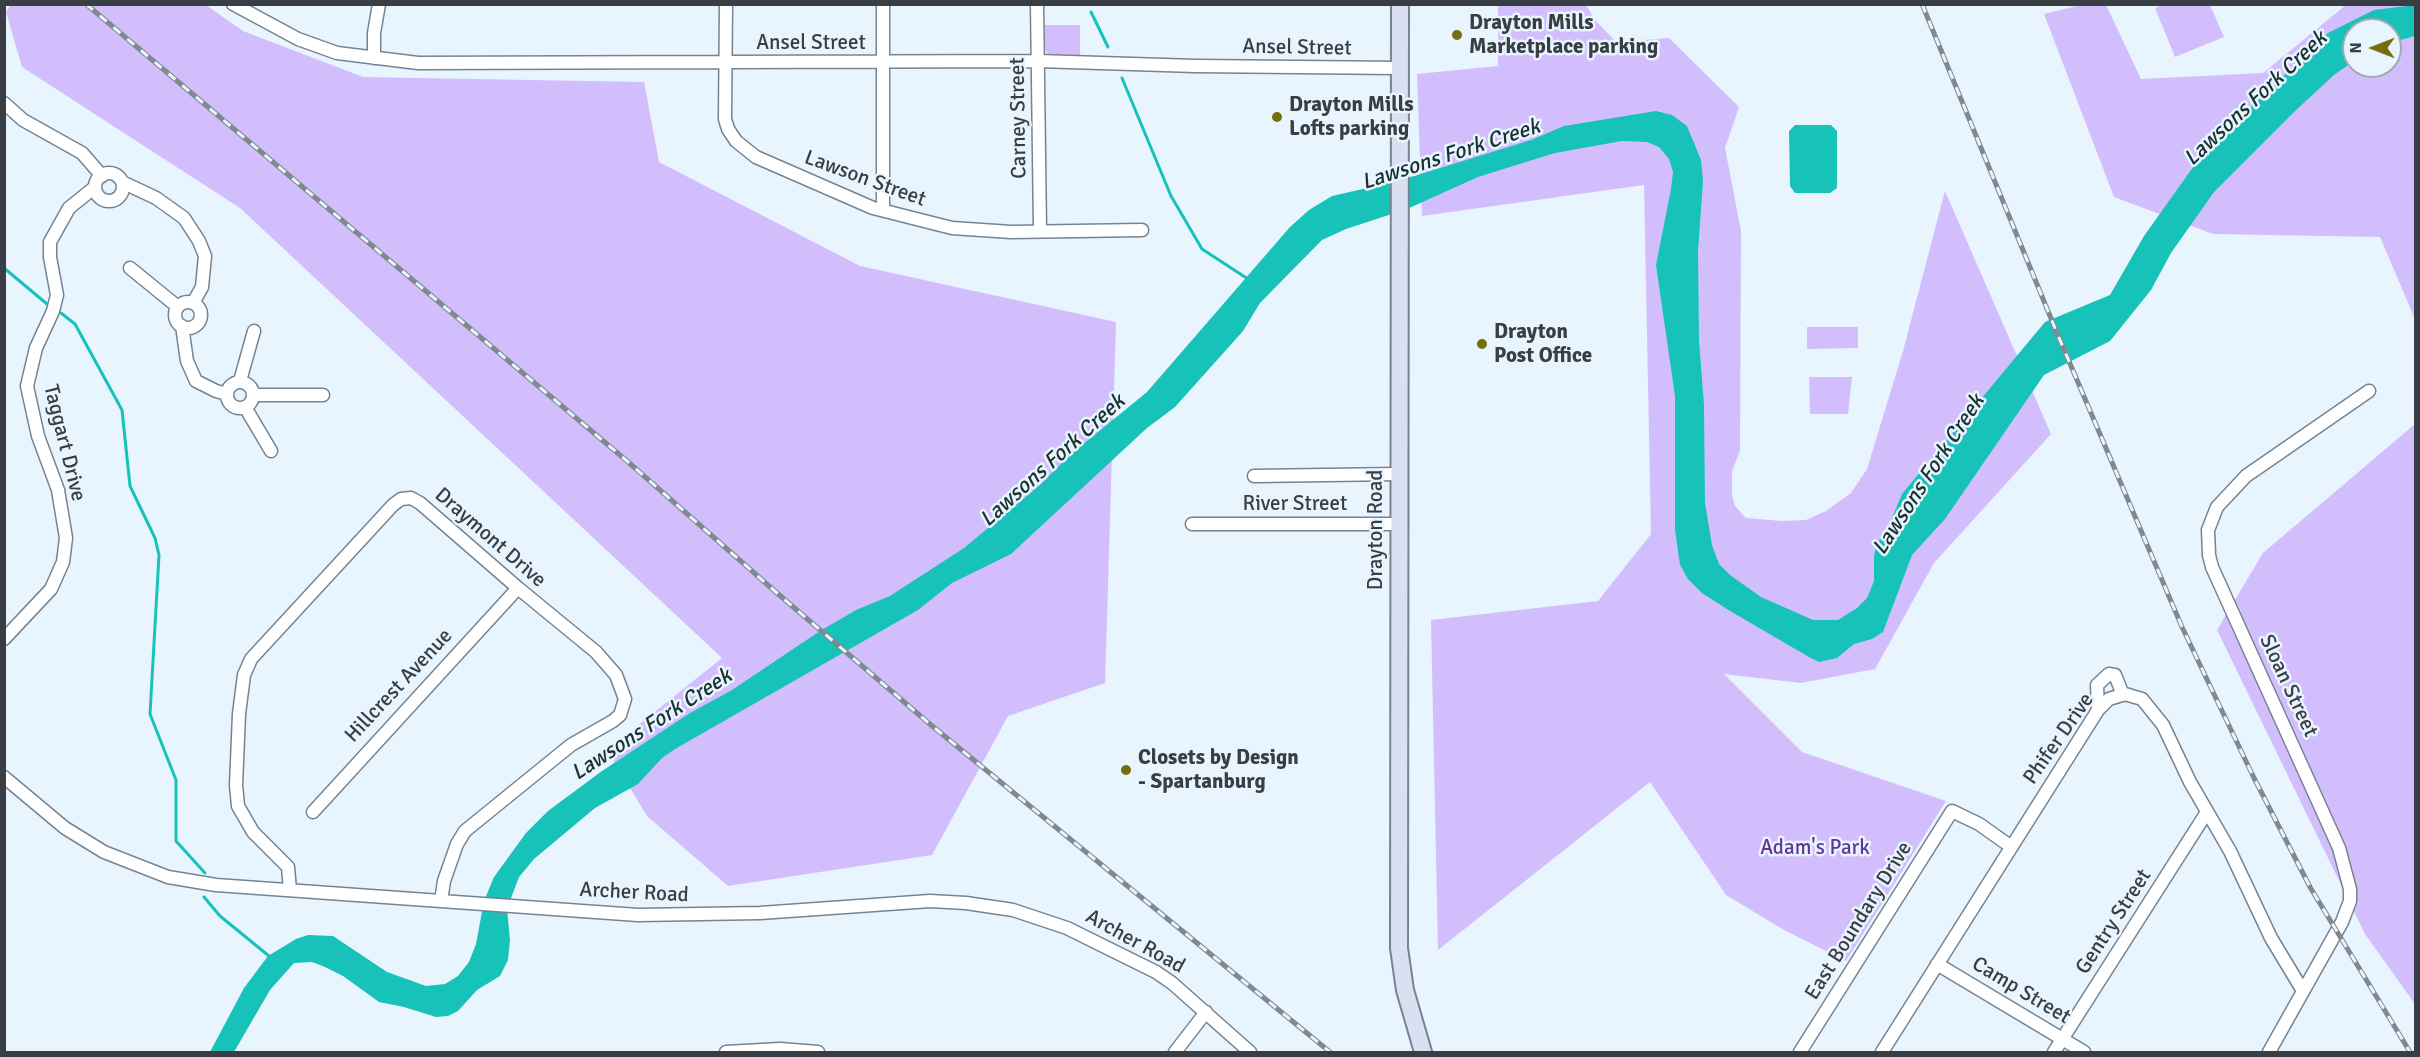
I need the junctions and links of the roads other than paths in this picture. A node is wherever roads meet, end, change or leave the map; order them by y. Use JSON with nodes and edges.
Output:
{"nodes":[{"id":1,"x":233,"y":4,"type":"edge"},
{"id":2,"x":379,"y":4,"type":"edge"},
{"id":3,"x":726,"y":4,"type":"edge"},
{"id":4,"x":883,"y":4,"type":"edge"},
{"id":5,"x":1038,"y":4,"type":"edge"},
{"id":6,"x":1400,"y":4,"type":"edge"},
{"id":7,"x":374,"y":58,"type":"junction"},
{"id":8,"x":1038,"y":61,"type":"junction"},
{"id":9,"x":884,"y":62,"type":"junction"},
{"id":10,"x":726,"y":64,"type":"junction"},
{"id":11,"x":1400,"y":68,"type":"junction"},
{"id":12,"x":4,"y":103,"type":"edge"},
{"id":13,"x":102,"y":176,"type":"junction"},
{"id":14,"x":122,"y":182,"type":"junction"},
{"id":15,"x":94,"y":188,"type":"junction"},
{"id":16,"x":883,"y":210,"type":"junction"},
{"id":17,"x":1040,"y":230,"type":"junction"},
{"id":18,"x":1142,"y":230,"type":"dead end"},
{"id":19,"x":130,"y":268,"type":"dead end"},
{"id":20,"x":193,"y":303,"type":"junction"},
{"id":21,"x":178,"y":307,"type":"junction"},
{"id":22,"x":182,"y":326,"type":"junction"},
{"id":23,"x":254,"y":331,"type":"dead end"},
{"id":24,"x":240,"y":381,"type":"junction"},
{"id":25,"x":2369,"y":391,"type":"dead end"},
{"id":26,"x":227,"y":394,"type":"junction"},
{"id":27,"x":253,"y":394,"type":"junction"},
{"id":28,"x":323,"y":395,"type":"dead end"},
{"id":29,"x":245,"y":407,"type":"junction"},
{"id":30,"x":271,"y":451,"type":"dead end"},
{"id":31,"x":1398,"y":474,"type":"junction"},
{"id":32,"x":1254,"y":476,"type":"dead end"},
{"id":33,"x":1192,"y":524,"type":"dead end"},
{"id":34,"x":1398,"y":524,"type":"junction"},
{"id":35,"x":518,"y":588,"type":"junction"},
{"id":36,"x":4,"y":639,"type":"edge"},
{"id":37,"x":2123,"y":695,"type":"junction"},
{"id":38,"x":2098,"y":710,"type":"junction"},
{"id":39,"x":4,"y":777,"type":"edge"},
{"id":40,"x":312,"y":812,"type":"dead end"},
{"id":41,"x":2207,"y":812,"type":"junction"},
{"id":42,"x":2010,"y":846,"type":"junction"},
{"id":43,"x":290,"y":890,"type":"junction"},
{"id":44,"x":441,"y":901,"type":"junction"},
{"id":45,"x":1937,"y":964,"type":"junction"},
{"id":46,"x":2303,"y":991,"type":"junction"},
{"id":47,"x":1206,"y":1012,"type":"junction"},
{"id":48,"x":2062,"y":1039,"type":"junction"},
{"id":49,"x":726,"y":1053,"type":"edge"},
{"id":50,"x":818,"y":1053,"type":"edge"},
{"id":51,"x":1175,"y":1053,"type":"edge"},
{"id":52,"x":1250,"y":1053,"type":"edge"},
{"id":53,"x":1423,"y":1053,"type":"edge"},
{"id":54,"x":1800,"y":1053,"type":"edge"},
{"id":55,"x":1882,"y":1053,"type":"edge"},
{"id":56,"x":2054,"y":1053,"type":"edge"},
{"id":57,"x":2084,"y":1053,"type":"edge"},
{"id":58,"x":2269,"y":1053,"type":"edge"}],
"edges":[{"from":1,"to":7,"type":"street","name":"Ansel Street"},
{"from":2,"to":7,"type":"street"},
{"from":3,"to":10,"type":"street","name":"Lawson Street"},
{"from":4,"to":9,"type":"street"},
{"from":5,"to":8,"type":"street","name":"Carney Street"},
{"from":6,"to":11,"type":"main road","name":"Drayton Road"},
{"from":7,"to":10,"type":"street","name":"Ansel Street"},
{"from":8,"to":9,"type":"street","name":"Ansel Street"},
{"from":8,"to":11,"type":"street","name":"Ansel Street"},
{"from":8,"to":17,"type":"street","name":"Carney Street"},
{"from":9,"to":10,"type":"street","name":"Ansel Street"},
{"from":9,"to":16,"type":"street"},
{"from":10,"to":16,"type":"street","name":"Lawson Street"},
{"from":11,"to":31,"type":"main road","name":"Drayton Road"},
{"from":12,"to":13,"type":"street"},
{"from":13,"to":14,"type":"street"},
{"from":13,"to":15,"type":"street"},
{"from":14,"to":15,"type":"street"},
{"from":14,"to":20,"type":"street"},
{"from":15,"to":36,"type":"street","name":"Taggart Drive"},
{"from":16,"to":17,"type":"street","name":"Lawson Street"},
{"from":17,"to":18,"type":"street","name":"Lawson Street"},
{"from":19,"to":21,"type":"street"},
{"from":20,"to":21,"type":"street"},
{"from":20,"to":22,"type":"street"},
{"from":21,"to":22,"type":"street"},
{"from":22,"to":26,"type":"street"},
{"from":23,"to":24,"type":"street"},
{"from":24,"to":26,"type":"street"},
{"from":24,"to":27,"type":"street"},
{"from":25,"to":46,"type":"street","name":"Sloan Street"},
{"from":26,"to":29,"type":"street"},
{"from":27,"to":28,"type":"street"},
{"from":27,"to":29,"type":"street"},
{"from":29,"to":30,"type":"street"},
{"from":31,"to":32,"type":"street"},
{"from":31,"to":34,"type":"main road","name":"Drayton Road"},
{"from":33,"to":34,"type":"street","name":"River Street"},
{"from":34,"to":53,"type":"main road","name":"Drayton Road"},
{"from":35,"to":40,"type":"street","name":"Hillcrest Avenue"},
{"from":35,"to":43,"type":"street","name":"Draymont Drive"},
{"from":35,"to":44,"type":"street","name":"Draymont Drive"},
{"from":37,"to":38,"type":"street","name":"Phifer Drive"},
{"from":37,"to":38,"type":"street"},
{"from":37,"to":41,"type":"street","name":"Phifer Drive"},
{"from":38,"to":42,"type":"street","name":"Phifer Drive"},
{"from":39,"to":43,"type":"street","name":"Archer Road"},
{"from":41,"to":46,"type":"street","name":"Phifer Drive"},
{"from":41,"to":48,"type":"street","name":"Gentry Street"},
{"from":42,"to":45,"type":"street","name":"Phifer Drive"},
{"from":42,"to":54,"type":"street","name":"East Boundary Drive"},
{"from":43,"to":44,"type":"street","name":"Archer Road"},
{"from":44,"to":47,"type":"street","name":"Archer Road"},
{"from":45,"to":48,"type":"street","name":"Camp Street"},
{"from":45,"to":55,"type":"street","name":"Phifer Drive"},
{"from":46,"to":58,"type":"street","name":"Sloan Street"},
{"from":47,"to":51,"type":"street"},
{"from":47,"to":52,"type":"street","name":"Archer Road"},
{"from":48,"to":56,"type":"street","name":"Gentry Street"},
{"from":48,"to":57,"type":"street","name":"Camp Street"},
{"from":49,"to":50,"type":"street"}]}
